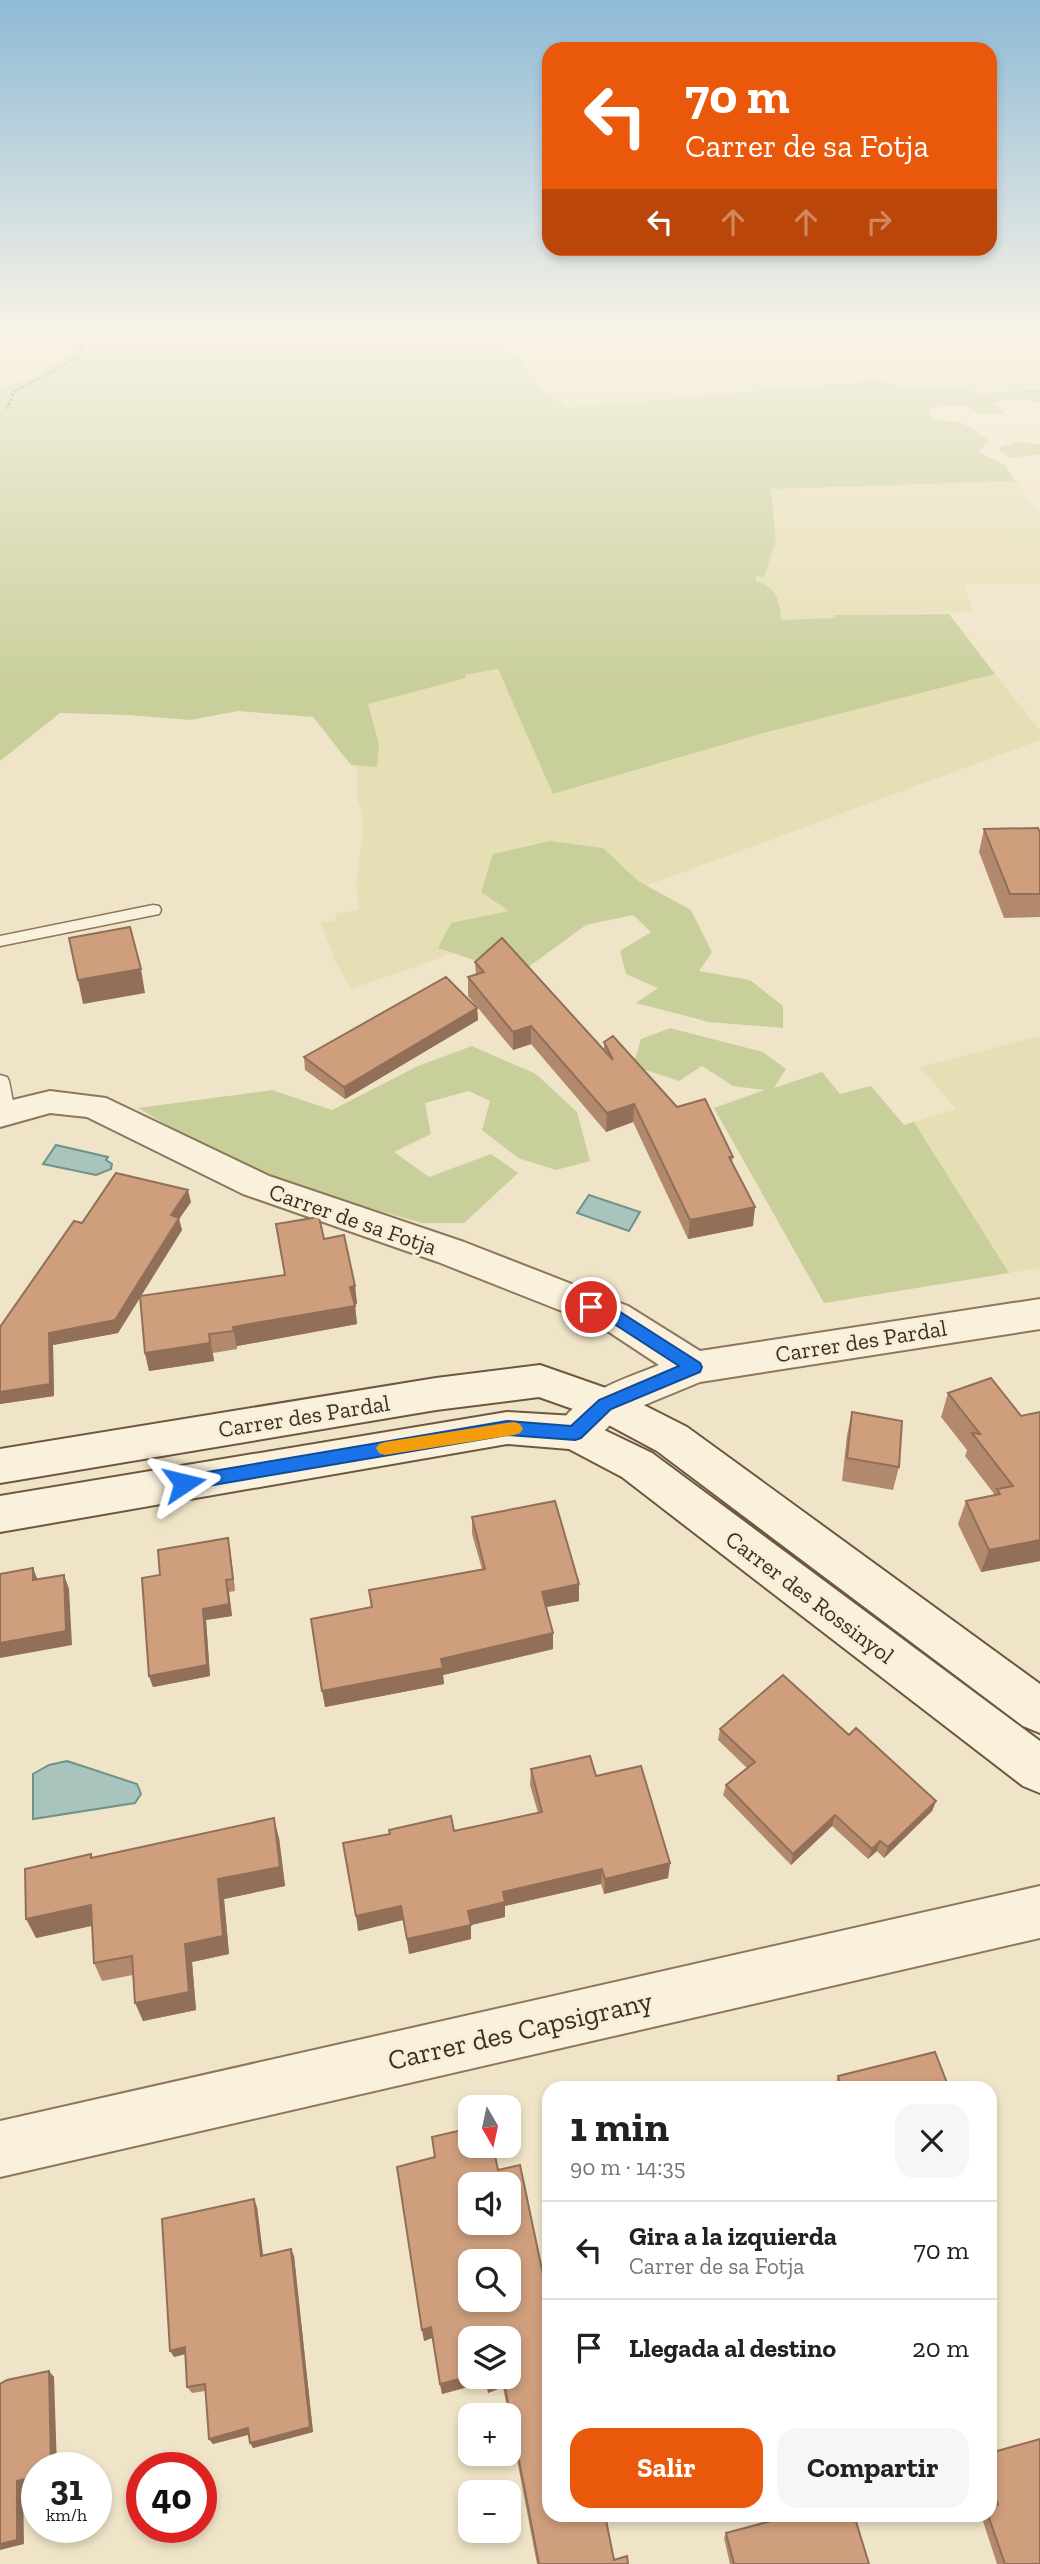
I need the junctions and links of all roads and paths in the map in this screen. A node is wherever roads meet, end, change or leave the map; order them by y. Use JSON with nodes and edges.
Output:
{"nodes":[{"id":1,"x":153,"y":910,"type":"dead end"},
{"id":2,"x":0,"y":941,"type":"edge"},
{"id":3,"x":2,"y":1102,"type":"edge"},
{"id":4,"x":1040,"y":1314,"type":"edge"},
{"id":5,"x":694,"y":1367,"type":"junction"},
{"id":6,"x":590,"y":1419,"type":"junction"},
{"id":7,"x":0,"y":1466,"type":"edge"},
{"id":8,"x":0,"y":1514,"type":"edge"},
{"id":9,"x":1040,"y":1711,"type":"edge"},
{"id":10,"x":1040,"y":1770,"type":"edge"},
{"id":11,"x":1040,"y":1912,"type":"edge"},
{"id":12,"x":0,"y":2149,"type":"edge"}],
"edges":[{"from":1,"to":2,"type":"lane"},
{"from":3,"to":5,"type":"street","name":"Carrer de sa Fotja"},
{"from":4,"to":5,"type":"street","name":"Carrer des Pardal"},
{"from":5,"to":6,"type":"street","name":"Carrer des Pardal"},
{"from":6,"to":7,"type":"street","name":"Carrer des Pardal"},
{"from":6,"to":8,"type":"street","name":"Carrer des Pardal"},
{"from":6,"to":9,"type":"street","name":"Carrer des Rossinyol"},
{"from":6,"to":10,"type":"street","name":"Carrer des Rossinyol"},
{"from":11,"to":12,"type":"street","name":"Carrer des Capsigrany"}]}
